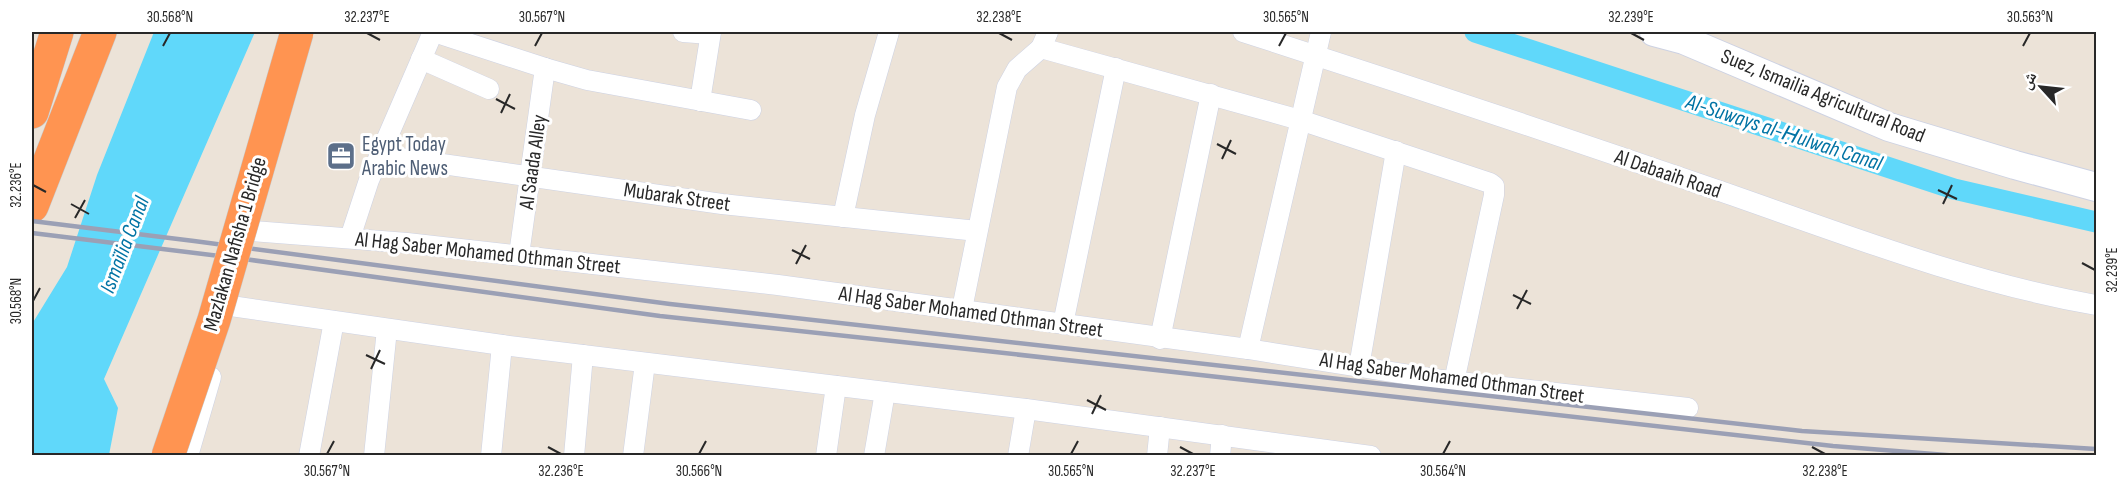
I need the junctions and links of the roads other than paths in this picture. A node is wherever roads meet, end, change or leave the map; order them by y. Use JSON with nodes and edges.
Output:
{"nodes":[{"id":1,"x":57,"y":32,"type":"edge"},
{"id":2,"x":100,"y":32,"type":"edge"},
{"id":3,"x":297,"y":32,"type":"edge"},
{"id":4,"x":314,"y":32,"type":"edge"},
{"id":5,"x":434,"y":32,"type":"edge"},
{"id":6,"x":683,"y":32,"type":"edge"},
{"id":7,"x":889,"y":32,"type":"edge"},
{"id":8,"x":1243,"y":32,"type":"edge"},
{"id":9,"x":1321,"y":32,"type":"edge"},
{"id":10,"x":1654,"y":32,"type":"edge"},
{"id":11,"x":710,"y":33,"type":"edge"},
{"id":12,"x":1044,"y":40,"type":"edge"},
{"id":13,"x":1316,"y":55,"type":"junction"},
{"id":14,"x":421,"y":59,"type":"junction"},
{"id":15,"x":545,"y":68,"type":"junction"},
{"id":16,"x":1116,"y":68,"type":"junction"},
{"id":17,"x":489,"y":89,"type":"dead end"},
{"id":18,"x":1211,"y":94,"type":"junction"},
{"id":19,"x":700,"y":101,"type":"junction"},
{"id":20,"x":750,"y":110,"type":"dead end"},
{"id":21,"x":32,"y":112,"type":"edge"},
{"id":22,"x":1300,"y":120,"type":"junction"},
{"id":23,"x":1396,"y":151,"type":"junction"},
{"id":24,"x":379,"y":155,"type":"junction"},
{"id":25,"x":531,"y":177,"type":"junction"},
{"id":26,"x":2097,"y":187,"type":"edge"},
{"id":27,"x":32,"y":206,"type":"edge"},
{"id":28,"x":843,"y":217,"type":"junction"},
{"id":29,"x":252,"y":231,"type":"junction"},
{"id":30,"x":977,"y":231,"type":"junction"},
{"id":31,"x":350,"y":238,"type":"junction"},
{"id":32,"x":519,"y":255,"type":"junction"},
{"id":33,"x":2097,"y":305,"type":"edge"},
{"id":34,"x":231,"y":306,"type":"junction"},
{"id":35,"x":962,"y":309,"type":"junction"},
{"id":36,"x":334,"y":321,"type":"junction"},
{"id":37,"x":1063,"y":324,"type":"junction"},
{"id":38,"x":387,"y":329,"type":"junction"},
{"id":39,"x":1160,"y":339,"type":"junction"},
{"id":40,"x":502,"y":345,"type":"junction"},
{"id":41,"x":1248,"y":349,"type":"junction"},
{"id":42,"x":583,"y":355,"type":"junction"},
{"id":43,"x":645,"y":363,"type":"junction"},
{"id":44,"x":1359,"y":367,"type":"junction"},
{"id":45,"x":1454,"y":382,"type":"junction"},
{"id":46,"x":836,"y":386,"type":"junction"},
{"id":47,"x":885,"y":392,"type":"junction"},
{"id":48,"x":1688,"y":408,"type":"dead end"},
{"id":49,"x":1026,"y":409,"type":"junction"},
{"id":50,"x":1160,"y":427,"type":"junction"},
{"id":51,"x":1222,"y":435,"type":"junction"},
{"id":52,"x":168,"y":456,"type":"edge"},
{"id":53,"x":188,"y":456,"type":"edge"},
{"id":54,"x":309,"y":456,"type":"edge"},
{"id":55,"x":374,"y":456,"type":"edge"},
{"id":56,"x":491,"y":456,"type":"edge"},
{"id":57,"x":574,"y":456,"type":"edge"},
{"id":58,"x":633,"y":456,"type":"edge"},
{"id":59,"x":826,"y":456,"type":"edge"},
{"id":60,"x":874,"y":456,"type":"edge"},
{"id":61,"x":1018,"y":456,"type":"edge"},
{"id":62,"x":1156,"y":456,"type":"edge"},
{"id":63,"x":1220,"y":456,"type":"edge"},
{"id":64,"x":1371,"y":456,"type":"edge"}],
"edges":[{"from":1,"to":21,"type":"highway"},
{"from":2,"to":27,"type":"highway"},
{"from":3,"to":52,"type":"highway","name":"Mazlakan Nafisha 1 Bridge","bridge":true},
{"from":4,"to":29,"type":"street"},
{"from":5,"to":14,"type":"street"},
{"from":5,"to":15,"type":"street"},
{"from":6,"to":11,"type":"street"},
{"from":7,"to":28,"type":"street"},
{"from":8,"to":13,"type":"street","name":"Al Dabaaih Road"},
{"from":9,"to":13,"type":"street"},
{"from":10,"to":26,"type":"main road","name":"Suez, Ismailia Agricultural Road"},
{"from":11,"to":19,"type":"street"},
{"from":12,"to":16,"type":"street"},
{"from":12,"to":30,"type":"street"},
{"from":13,"to":22,"type":"street"},
{"from":13,"to":33,"type":"street","name":"Al Dabaaih Road"},
{"from":14,"to":17,"type":"street"},
{"from":14,"to":24,"type":"street"},
{"from":15,"to":19,"type":"street"},
{"from":15,"to":25,"type":"street","name":"Al Saada Alley"},
{"from":16,"to":18,"type":"street"},
{"from":16,"to":37,"type":"street"},
{"from":18,"to":22,"type":"street"},
{"from":18,"to":39,"type":"street"},
{"from":19,"to":20,"type":"street"},
{"from":22,"to":23,"type":"street"},
{"from":22,"to":41,"type":"street"},
{"from":23,"to":44,"type":"street"},
{"from":23,"to":45,"type":"street"},
{"from":24,"to":25,"type":"street","name":"Mubarak Street"},
{"from":24,"to":31,"type":"street"},
{"from":25,"to":28,"type":"street","name":"Mubarak Street"},
{"from":25,"to":32,"type":"street","name":"Al Saada Alley"},
{"from":28,"to":30,"type":"street","name":"Mubarak Street"},
{"from":29,"to":31,"type":"street","name":"Al Hag Saber Mohamed Othman Street"},
{"from":29,"to":34,"type":"street"},
{"from":30,"to":35,"type":"street"},
{"from":31,"to":32,"type":"street","name":"Al Hag Saber Mohamed Othman Street"},
{"from":32,"to":35,"type":"street","name":"Al Hag Saber Mohamed Othman Street"},
{"from":34,"to":36,"type":"street"},
{"from":34,"to":53,"type":"street"},
{"from":35,"to":37,"type":"street","name":"Al Hag Saber Mohamed Othman Street"},
{"from":36,"to":38,"type":"street"},
{"from":36,"to":54,"type":"street"},
{"from":37,"to":39,"type":"street","name":"Al Hag Saber Mohamed Othman Street"},
{"from":38,"to":40,"type":"street"},
{"from":38,"to":55,"type":"street"},
{"from":39,"to":41,"type":"street","name":"Al Hag Saber Mohamed Othman Street"},
{"from":40,"to":42,"type":"street"},
{"from":40,"to":56,"type":"street"},
{"from":41,"to":44,"type":"street","name":"Al Hag Saber Mohamed Othman Street"},
{"from":42,"to":43,"type":"street"},
{"from":42,"to":57,"type":"street"},
{"from":43,"to":46,"type":"street"},
{"from":43,"to":58,"type":"street"},
{"from":44,"to":45,"type":"street","name":"Al Hag Saber Mohamed Othman Street"},
{"from":45,"to":48,"type":"street","name":"Al Hag Saber Mohamed Othman Street"},
{"from":46,"to":47,"type":"street"},
{"from":46,"to":59,"type":"street"},
{"from":47,"to":49,"type":"street"},
{"from":47,"to":60,"type":"street"},
{"from":49,"to":50,"type":"street"},
{"from":49,"to":61,"type":"street"},
{"from":50,"to":51,"type":"street"},
{"from":50,"to":62,"type":"street"},
{"from":51,"to":63,"type":"street"},
{"from":51,"to":64,"type":"street"}]}
